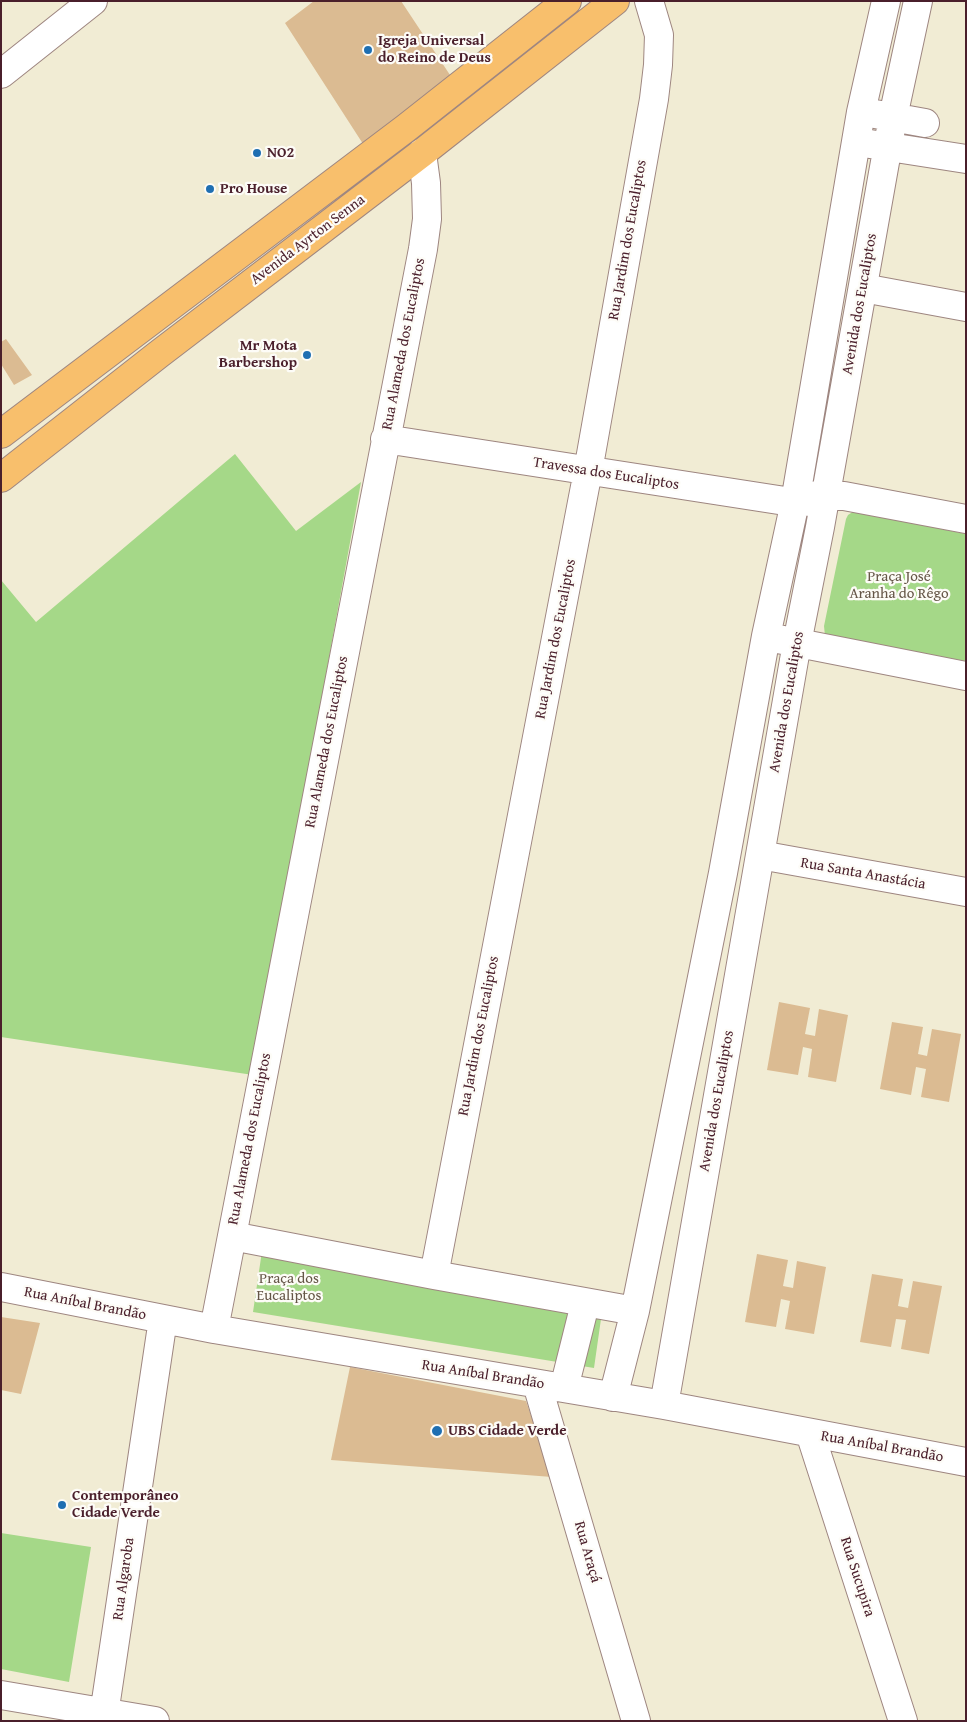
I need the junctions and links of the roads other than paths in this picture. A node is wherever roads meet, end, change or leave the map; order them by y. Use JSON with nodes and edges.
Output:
{"nodes":[{"id":1,"x":93,"y":1,"type":"edge"},
{"id":2,"x":567,"y":1,"type":"edge"},
{"id":3,"x":615,"y":1,"type":"edge"},
{"id":4,"x":649,"y":1,"type":"edge"},
{"id":5,"x":886,"y":1,"type":"edge"},
{"id":6,"x":918,"y":1,"type":"edge"},
{"id":7,"x":1,"y":74,"type":"edge"},
{"id":8,"x":861,"y":112,"type":"junction"},
{"id":9,"x":893,"y":117,"type":"junction"},
{"id":10,"x":925,"y":123,"type":"dead end"},
{"id":11,"x":856,"y":142,"type":"junction"},
{"id":12,"x":888,"y":147,"type":"junction"},
{"id":13,"x":422,"y":153,"type":"junction"},
{"id":14,"x":966,"y":159,"type":"edge"},
{"id":15,"x":863,"y":288,"type":"junction"},
{"id":16,"x":966,"y":307,"type":"edge"},
{"id":17,"x":1,"y":434,"type":"edge"},
{"id":18,"x":385,"y":439,"type":"junction"},
{"id":19,"x":588,"y":471,"type":"junction"},
{"id":20,"x":1,"y":478,"type":"edge"},
{"id":21,"x":825,"y":495,"type":"junction"},
{"id":22,"x":795,"y":502,"type":"junction"},
{"id":23,"x":966,"y":519,"type":"edge"},
{"id":24,"x":766,"y":636,"type":"junction"},
{"id":25,"x":797,"y":643,"type":"junction"},
{"id":26,"x":966,"y":676,"type":"edge"},
{"id":27,"x":757,"y":868,"type":"junction"},
{"id":28,"x":723,"y":873,"type":"junction"},
{"id":29,"x":966,"y":892,"type":"edge"},
{"id":30,"x":232,"y":1236,"type":"junction"},
{"id":31,"x":434,"y":1275,"type":"junction"},
{"id":32,"x":1,"y":1287,"type":"edge"},
{"id":33,"x":585,"y":1304,"type":"junction"},
{"id":34,"x":635,"y":1311,"type":"junction"},
{"id":35,"x":163,"y":1319,"type":"junction"},
{"id":36,"x":214,"y":1329,"type":"junction"},
{"id":37,"x":537,"y":1384,"type":"junction"},
{"id":38,"x":564,"y":1388,"type":"junction"},
{"id":39,"x":613,"y":1397,"type":"junction"},
{"id":40,"x":664,"y":1405,"type":"junction"},
{"id":41,"x":810,"y":1434,"type":"junction"},
{"id":42,"x":966,"y":1462,"type":"edge"},
{"id":43,"x":1,"y":1695,"type":"edge"},
{"id":44,"x":104,"y":1717,"type":"edge"},
{"id":45,"x":155,"y":1721,"type":"edge"},
{"id":46,"x":636,"y":1721,"type":"edge"},
{"id":47,"x":903,"y":1721,"type":"edge"}],
"edges":[{"from":1,"to":7,"type":"street"},
{"from":2,"to":17,"type":"main road","name":"Avenida Ayrton Senna"},
{"from":3,"to":13,"type":"main road","name":"Avenida Ayrton Senna"},
{"from":4,"to":19,"type":"street","name":"Rua Jardim dos Eucaliptos"},
{"from":5,"to":8,"type":"street","name":"Avenida dos Eucaliptos"},
{"from":6,"to":9,"type":"street","name":"Avenida dos Eucaliptos"},
{"from":8,"to":9,"type":"street"},
{"from":8,"to":11,"type":"street","name":"Avenida dos Eucaliptos"},
{"from":9,"to":10,"type":"street"},
{"from":9,"to":12,"type":"street","name":"Avenida dos Eucaliptos"},
{"from":11,"to":12,"type":"street"},
{"from":11,"to":22,"type":"street","name":"Avenida dos Eucaliptos"},
{"from":12,"to":14,"type":"street"},
{"from":12,"to":15,"type":"street","name":"Avenida dos Eucaliptos"},
{"from":13,"to":18,"type":"street","name":"Rua Alameda dos Eucaliptos"},
{"from":13,"to":20,"type":"main road","name":"Avenida Ayrton Senna"},
{"from":15,"to":16,"type":"street"},
{"from":15,"to":21,"type":"street","name":"Avenida dos Eucaliptos"},
{"from":18,"to":19,"type":"street","name":"Travessa dos Eucaliptos"},
{"from":18,"to":30,"type":"street","name":"Rua Alameda dos Eucaliptos"},
{"from":19,"to":22,"type":"street","name":"Travessa dos Eucaliptos"},
{"from":19,"to":31,"type":"street","name":"Rua Jardim dos Eucaliptos"},
{"from":21,"to":22,"type":"street","name":"Travessa dos Eucaliptos"},
{"from":21,"to":23,"type":"street"},
{"from":21,"to":25,"type":"street","name":"Avenida dos Eucaliptos"},
{"from":22,"to":24,"type":"street","name":"Avenida dos Eucaliptos"},
{"from":24,"to":25,"type":"street"},
{"from":24,"to":28,"type":"street","name":"Avenida dos Eucaliptos"},
{"from":25,"to":26,"type":"street"},
{"from":25,"to":27,"type":"street","name":"Avenida dos Eucaliptos"},
{"from":27,"to":28,"type":"street","name":"Rua Santa Anastácia"},
{"from":27,"to":29,"type":"street","name":"Rua Santa Anastácia"},
{"from":27,"to":40,"type":"street","name":"Avenida dos Eucaliptos"},
{"from":28,"to":34,"type":"street","name":"Avenida dos Eucaliptos"},
{"from":30,"to":31,"type":"street"},
{"from":30,"to":36,"type":"street","name":"Rua Alameda dos Eucaliptos"},
{"from":31,"to":33,"type":"street"},
{"from":32,"to":35,"type":"street","name":"Rua Aníbal Brandão"},
{"from":33,"to":34,"type":"street"},
{"from":33,"to":38,"type":"street"},
{"from":34,"to":39,"type":"street","name":"Avenida dos Eucaliptos"},
{"from":35,"to":36,"type":"street","name":"Rua Aníbal Brandão"},
{"from":35,"to":44,"type":"street","name":"Rua Algaroba"},
{"from":36,"to":37,"type":"street","name":"Rua Aníbal Brandão"},
{"from":37,"to":38,"type":"street","name":"Rua Aníbal Brandão"},
{"from":37,"to":46,"type":"street","name":"Rua Araçá"},
{"from":38,"to":39,"type":"street","name":"Rua Aníbal Brandão"},
{"from":39,"to":40,"type":"street","name":"Rua Aníbal Brandão"},
{"from":40,"to":41,"type":"street","name":"Rua Aníbal Brandão"},
{"from":41,"to":42,"type":"street","name":"Rua Aníbal Brandão"},
{"from":41,"to":47,"type":"street","name":"Rua Sucupira"},
{"from":43,"to":44,"type":"street"},
{"from":44,"to":45,"type":"street"}]}
